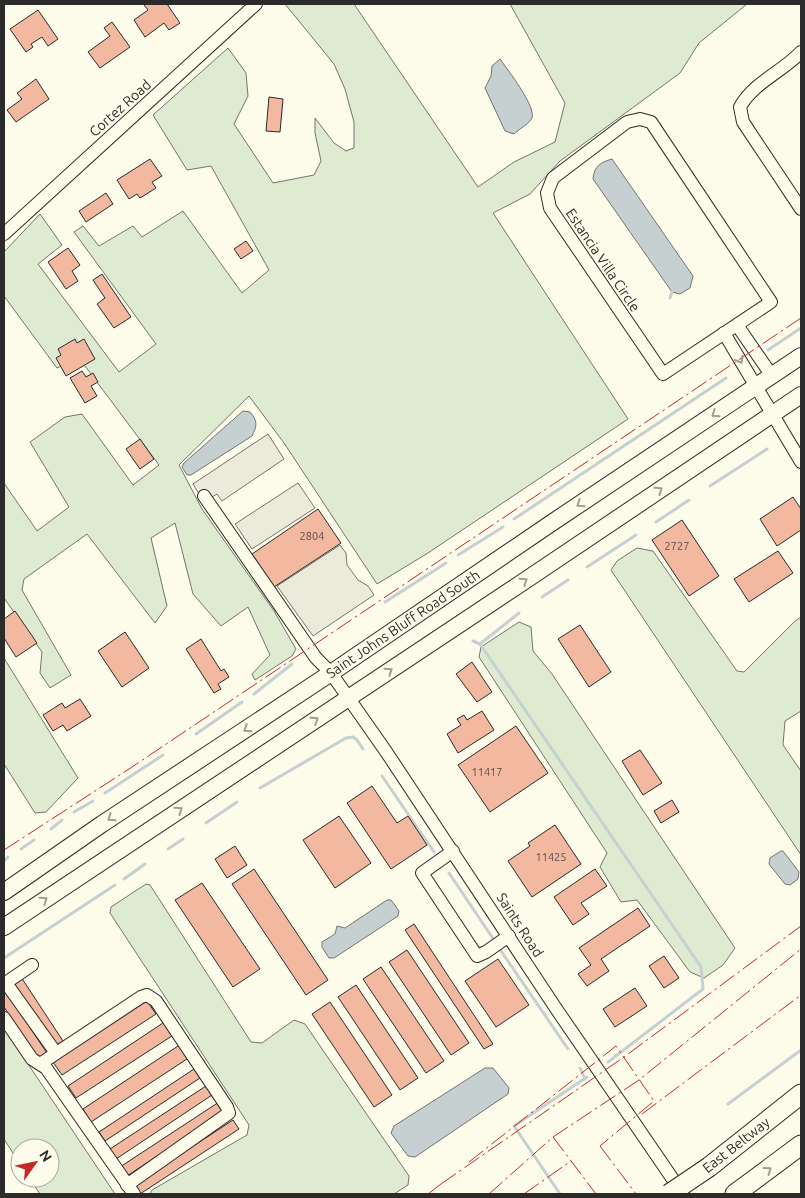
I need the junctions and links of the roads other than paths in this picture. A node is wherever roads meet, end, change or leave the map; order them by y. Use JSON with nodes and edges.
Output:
{"nodes":[{"id":1,"x":256,"y":4,"type":"edge"},
{"id":2,"x":801,"y":52,"type":"edge"},
{"id":3,"x":801,"y":209,"type":"edge"},
{"id":4,"x":4,"y":234,"type":"edge"},
{"id":5,"x":737,"y":325,"type":"junction"},
{"id":6,"x":724,"y":334,"type":"junction"},
{"id":7,"x":801,"y":356,"type":"edge"},
{"id":8,"x":772,"y":376,"type":"junction"},
{"id":9,"x":756,"y":387,"type":"junction"},
{"id":10,"x":801,"y":395,"type":"edge"},
{"id":11,"x":773,"y":415,"type":"junction"},
{"id":12,"x":801,"y":462,"type":"edge"},
{"id":13,"x":204,"y":496,"type":"dead end"},
{"id":14,"x":331,"y":673,"type":"junction"},
{"id":15,"x":348,"y":698,"type":"junction"},
{"id":16,"x":453,"y":851,"type":"junction"},
{"id":17,"x":4,"y":892,"type":"edge"},
{"id":18,"x":4,"y":927,"type":"edge"},
{"id":19,"x":509,"y":936,"type":"junction"},
{"id":20,"x":32,"y":965,"type":"dead end"},
{"id":21,"x":5,"y":984,"type":"edge"},
{"id":22,"x":4,"y":1018,"type":"edge"},
{"id":23,"x":56,"y":1053,"type":"junction"},
{"id":24,"x":40,"y":1064,"type":"junction"},
{"id":25,"x":801,"y":1094,"type":"edge"},
{"id":26,"x":801,"y":1145,"type":"edge"},
{"id":27,"x":131,"y":1189,"type":"edge"},
{"id":28,"x":669,"y":1194,"type":"edge"},
{"id":29,"x":683,"y":1194,"type":"edge"},
{"id":30,"x":735,"y":1194,"type":"edge"}],
"edges":[{"from":1,"to":4,"type":"street","name":"Cortez Road"},
{"from":2,"to":3,"type":"street"},
{"from":5,"to":6,"type":"street","name":"Estancia Villa Circle"},
{"from":5,"to":6,"type":"street","name":"Estancia Villa Circle"},
{"from":5,"to":8,"type":"street"},
{"from":6,"to":9,"type":"street","one_way":true},
{"from":7,"to":8,"type":"main road","name":"Saint Johns Bluff Road South"},
{"from":8,"to":9,"type":"main road","name":"Saint Johns Bluff Road South"},
{"from":9,"to":11,"type":"street"},
{"from":9,"to":14,"type":"main road","name":"Saint Johns Bluff Road South","one_way":true},
{"from":10,"to":11,"type":"main road"},
{"from":11,"to":12,"type":"street"},
{"from":15,"to":11,"type":"main road","one_way":true},
{"from":13,"to":14,"type":"street","name":"Saints Road"},
{"from":14,"to":15,"type":"street","name":"Saints Road"},
{"from":14,"to":17,"type":"main road","name":"Saint Johns Bluff Road South","one_way":true},
{"from":15,"to":16,"type":"street","name":"Saints Road"},
{"from":18,"to":15,"type":"main road","one_way":true},
{"from":16,"to":19,"type":"street","name":"Saints Road"},
{"from":16,"to":19,"type":"street"},
{"from":19,"to":29,"type":"street","name":"Saints Road"},
{"from":20,"to":21,"type":"street"},
{"from":21,"to":23,"type":"street"},
{"from":22,"to":24,"type":"street"},
{"from":23,"to":24,"type":"street"},
{"from":23,"to":27,"type":"street"},
{"from":24,"to":27,"type":"street"},
{"from":25,"to":28,"type":"highway","name":"East Beltway","bridge":true},
{"from":30,"to":26,"type":"highway","one_way":true}]}
